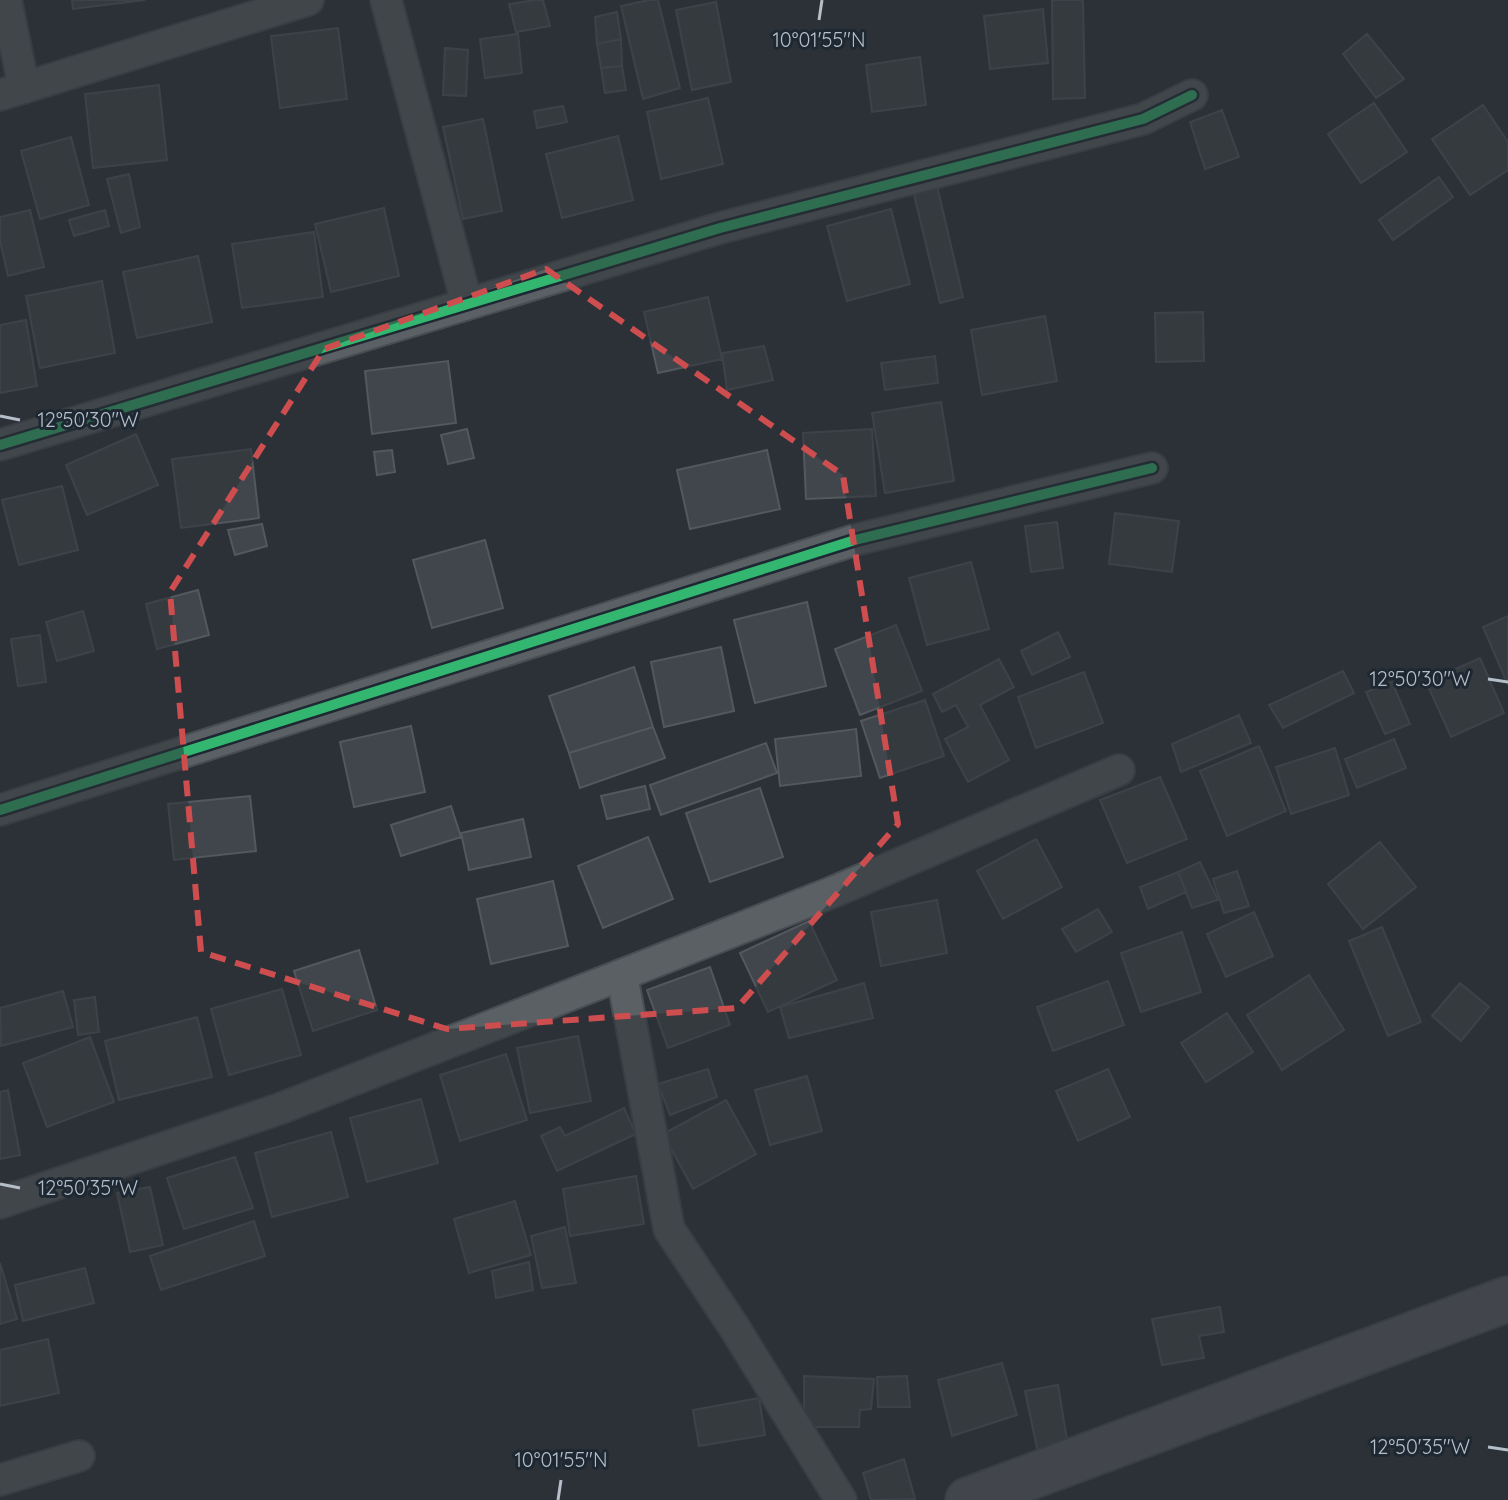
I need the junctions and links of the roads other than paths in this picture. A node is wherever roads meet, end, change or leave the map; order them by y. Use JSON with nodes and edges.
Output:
{"nodes":[{"id":1,"x":6,"y":0,"type":"edge"},
{"id":2,"x":308,"y":0,"type":"edge"},
{"id":3,"x":386,"y":0,"type":"edge"},
{"id":4,"x":12,"y":92,"type":"edge"},
{"id":5,"x":1192,"y":95,"type":"dead end"},
{"id":6,"x":467,"y":304,"type":"junction"},
{"id":7,"x":0,"y":445,"type":"edge"},
{"id":8,"x":1152,"y":468,"type":"dead end"},
{"id":9,"x":1119,"y":770,"type":"dead end"},
{"id":10,"x":0,"y":810,"type":"edge"},
{"id":11,"x":622,"y":975,"type":"junction"},
{"id":12,"x":0,"y":1203,"type":"edge"},
{"id":13,"x":1508,"y":1299,"type":"edge"},
{"id":14,"x":79,"y":1456,"type":"dead end"},
{"id":15,"x":0,"y":1480,"type":"edge"},
{"id":16,"x":841,"y":1500,"type":"edge"},
{"id":17,"x":968,"y":1500,"type":"edge"}],
"edges":[{"from":1,"to":4,"type":"street"},
{"from":2,"to":4,"type":"street"},
{"from":3,"to":6,"type":"street"},
{"from":5,"to":6,"type":"street"},
{"from":6,"to":7,"type":"street"},
{"from":8,"to":10,"type":"street"},
{"from":9,"to":11,"type":"street"},
{"from":11,"to":12,"type":"street"},
{"from":11,"to":16,"type":"street"},
{"from":13,"to":17,"type":"main road"},
{"from":14,"to":15,"type":"street"}]}
